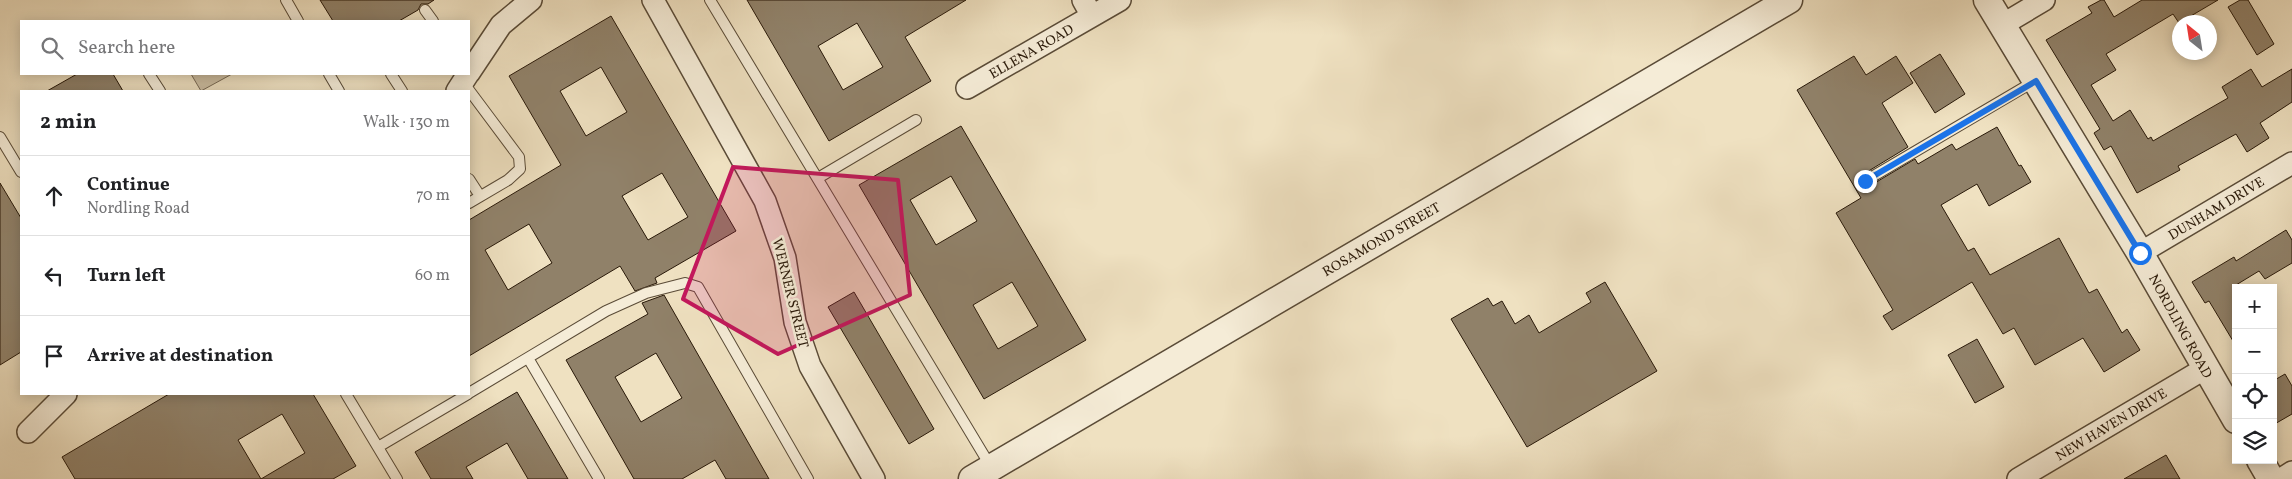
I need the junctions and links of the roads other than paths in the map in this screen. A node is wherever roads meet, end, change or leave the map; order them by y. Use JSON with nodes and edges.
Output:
{"nodes":[{"id":1,"x":286,"y":0,"type":"edge"},
{"id":2,"x":531,"y":0,"type":"edge"},
{"id":3,"x":652,"y":0,"type":"edge"},
{"id":4,"x":710,"y":0,"type":"edge"},
{"id":5,"x":1120,"y":0,"type":"edge"},
{"id":6,"x":1789,"y":0,"type":"edge"},
{"id":7,"x":1986,"y":0,"type":"edge"},
{"id":8,"x":2044,"y":0,"type":"edge"},
{"id":9,"x":1087,"y":8,"type":"edge"},
{"id":10,"x":425,"y":10,"type":"dead end"},
{"id":11,"x":297,"y":20,"type":"edge"},
{"id":12,"x":432,"y":20,"type":"edge"},
{"id":13,"x":2002,"y":25,"type":"junction"},
{"id":14,"x":470,"y":71,"type":"edge"},
{"id":15,"x":150,"y":75,"type":"edge"},
{"id":16,"x":330,"y":75,"type":"edge"},
{"id":17,"x":392,"y":75,"type":"edge"},
{"id":18,"x":466,"y":77,"type":"edge"},
{"id":19,"x":2036,"y":81,"type":"junction"},
{"id":20,"x":968,"y":88,"type":"dead end"},
{"id":21,"x":159,"y":90,"type":"edge"},
{"id":22,"x":338,"y":90,"type":"edge"},
{"id":23,"x":401,"y":90,"type":"edge"},
{"id":24,"x":916,"y":120,"type":"dead end"},
{"id":25,"x":0,"y":137,"type":"edge"},
{"id":26,"x":2292,"y":163,"type":"edge"},
{"id":27,"x":20,"y":170,"type":"edge"},
{"id":28,"x":818,"y":178,"type":"junction"},
{"id":29,"x":470,"y":181,"type":"edge"},
{"id":30,"x":1865,"y":181,"type":"dead end"},
{"id":31,"x":480,"y":196,"type":"junction"},
{"id":32,"x":470,"y":201,"type":"edge"},
{"id":33,"x":2140,"y":253,"type":"junction"},
{"id":34,"x":528,"y":358,"type":"junction"},
{"id":35,"x":2204,"y":369,"type":"junction"},
{"id":36,"x":470,"y":392,"type":"edge"},
{"id":37,"x":65,"y":395,"type":"edge"},
{"id":38,"x":347,"y":395,"type":"edge"},
{"id":39,"x":465,"y":395,"type":"edge"},
{"id":40,"x":2235,"y":419,"type":"edge"},
{"id":41,"x":28,"y":432,"type":"dead end"},
{"id":42,"x":378,"y":447,"type":"junction"},
{"id":43,"x":2262,"y":464,"type":"edge"},
{"id":44,"x":2292,"y":472,"type":"edge"},
{"id":45,"x":982,"y":473,"type":"edge"},
{"id":46,"x":392,"y":477,"type":"edge"},
{"id":47,"x":599,"y":479,"type":"edge"},
{"id":48,"x":808,"y":479,"type":"edge"},
{"id":49,"x":874,"y":479,"type":"edge"},
{"id":50,"x":2018,"y":479,"type":"edge"},
{"id":51,"x":2271,"y":479,"type":"edge"},
{"id":52,"x":2281,"y":479,"type":"edge"}],
"edges":[{"from":1,"to":11,"type":"lane"},
{"from":2,"to":14,"type":"street"},
{"from":3,"to":49,"type":"street","name":"WERNER STREET"},
{"from":4,"to":28,"type":"lane"},
{"from":5,"to":9,"type":"street","name":"ELLENA ROAD"},
{"from":6,"to":45,"type":"street","name":"ROSAMOND STREET"},
{"from":7,"to":13,"type":"street","name":"NORDLING ROAD"},
{"from":8,"to":13,"type":"street"},
{"from":9,"to":20,"type":"street","name":"ELLENA ROAD"},
{"from":10,"to":12,"type":"lane"},
{"from":13,"to":19,"type":"street","name":"NORDLING ROAD"},
{"from":15,"to":21,"type":"lane"},
{"from":16,"to":22,"type":"lane"},
{"from":17,"to":23,"type":"lane"},
{"from":18,"to":31,"type":"lane"},
{"from":19,"to":30,"type":"lane"},
{"from":19,"to":33,"type":"street","name":"NORDLING ROAD"},
{"from":24,"to":28,"type":"lane"},
{"from":25,"to":27,"type":"lane"},
{"from":26,"to":33,"type":"street","name":"DUNHAM DRIVE"},
{"from":28,"to":45,"type":"lane"},
{"from":29,"to":31,"type":"lane"},
{"from":31,"to":32,"type":"lane"},
{"from":33,"to":35,"type":"street","name":"NORDLING ROAD"},
{"from":34,"to":36,"type":"lane"},
{"from":34,"to":47,"type":"lane"},
{"from":34,"to":48,"type":"lane"},
{"from":35,"to":40,"type":"street","name":"NORDLING ROAD"},
{"from":35,"to":50,"type":"street","name":"NEW HAVEN DRIVE"},
{"from":37,"to":41,"type":"street"},
{"from":38,"to":42,"type":"lane"},
{"from":39,"to":42,"type":"lane"},
{"from":42,"to":46,"type":"lane"},
{"from":43,"to":51,"type":"street"},
{"from":44,"to":52,"type":"street"}]}
